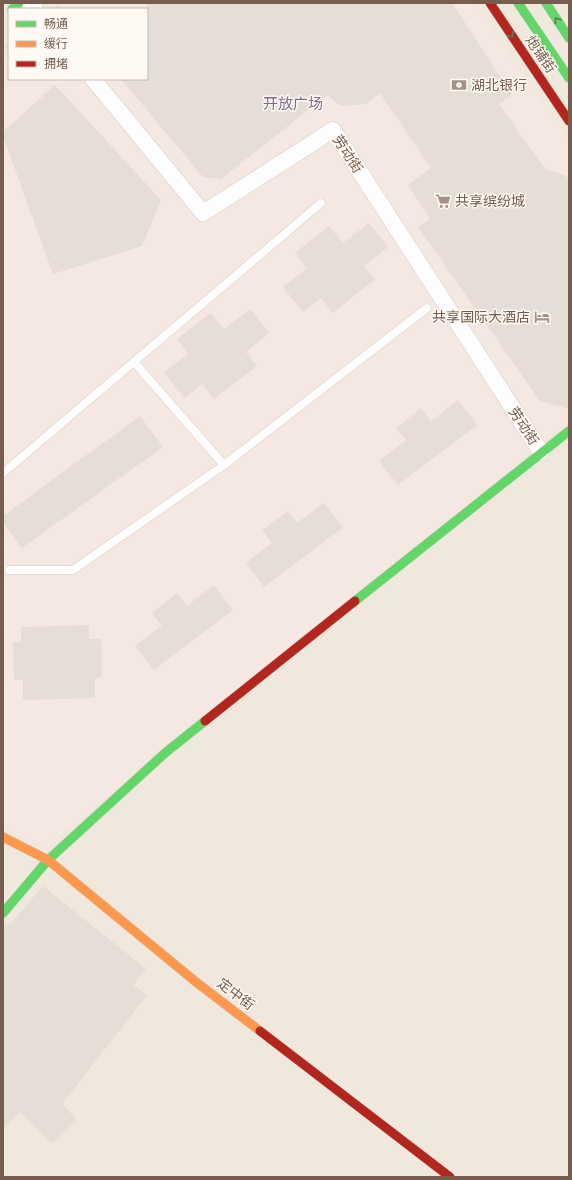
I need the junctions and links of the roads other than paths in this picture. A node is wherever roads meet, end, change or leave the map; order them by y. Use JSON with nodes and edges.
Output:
{"nodes":[{"id":1,"x":490,"y":3,"type":"edge"},
{"id":2,"x":518,"y":3,"type":"edge"},
{"id":3,"x":546,"y":3,"type":"edge"},
{"id":4,"x":569,"y":38,"type":"edge"},
{"id":5,"x":569,"y":78,"type":"edge"},
{"id":6,"x":94,"y":80,"type":"edge"},
{"id":7,"x":569,"y":121,"type":"edge"},
{"id":8,"x":321,"y":203,"type":"dead end"},
{"id":9,"x":427,"y":308,"type":"dead end"},
{"id":10,"x":134,"y":362,"type":"junction"},
{"id":11,"x":569,"y":431,"type":"edge"},
{"id":12,"x":542,"y":452,"type":"junction"},
{"id":13,"x":224,"y":465,"type":"junction"},
{"id":14,"x":3,"y":473,"type":"edge"},
{"id":15,"x":9,"y":570,"type":"dead end"},
{"id":16,"x":3,"y":837,"type":"edge"},
{"id":17,"x":48,"y":860,"type":"junction"},
{"id":18,"x":3,"y":913,"type":"edge"},
{"id":19,"x":450,"y":1177,"type":"edge"}],
"edges":[{"from":1,"to":7,"type":"street","name":"炮铺街","one_way":true},
{"from":2,"to":5,"type":"street"},
{"from":4,"to":3,"type":"street","one_way":true},
{"from":6,"to":12,"type":"street","name":"劳动街"},
{"from":8,"to":10,"type":"lane"},
{"from":9,"to":13,"type":"lane"},
{"from":10,"to":13,"type":"lane"},
{"from":10,"to":14,"type":"lane"},
{"from":11,"to":12,"type":"street"},
{"from":12,"to":17,"type":"street"},
{"from":13,"to":15,"type":"lane"},
{"from":16,"to":17,"type":"street","name":"定中街"},
{"from":17,"to":18,"type":"street"},
{"from":17,"to":19,"type":"street","name":"定中街"}]}
